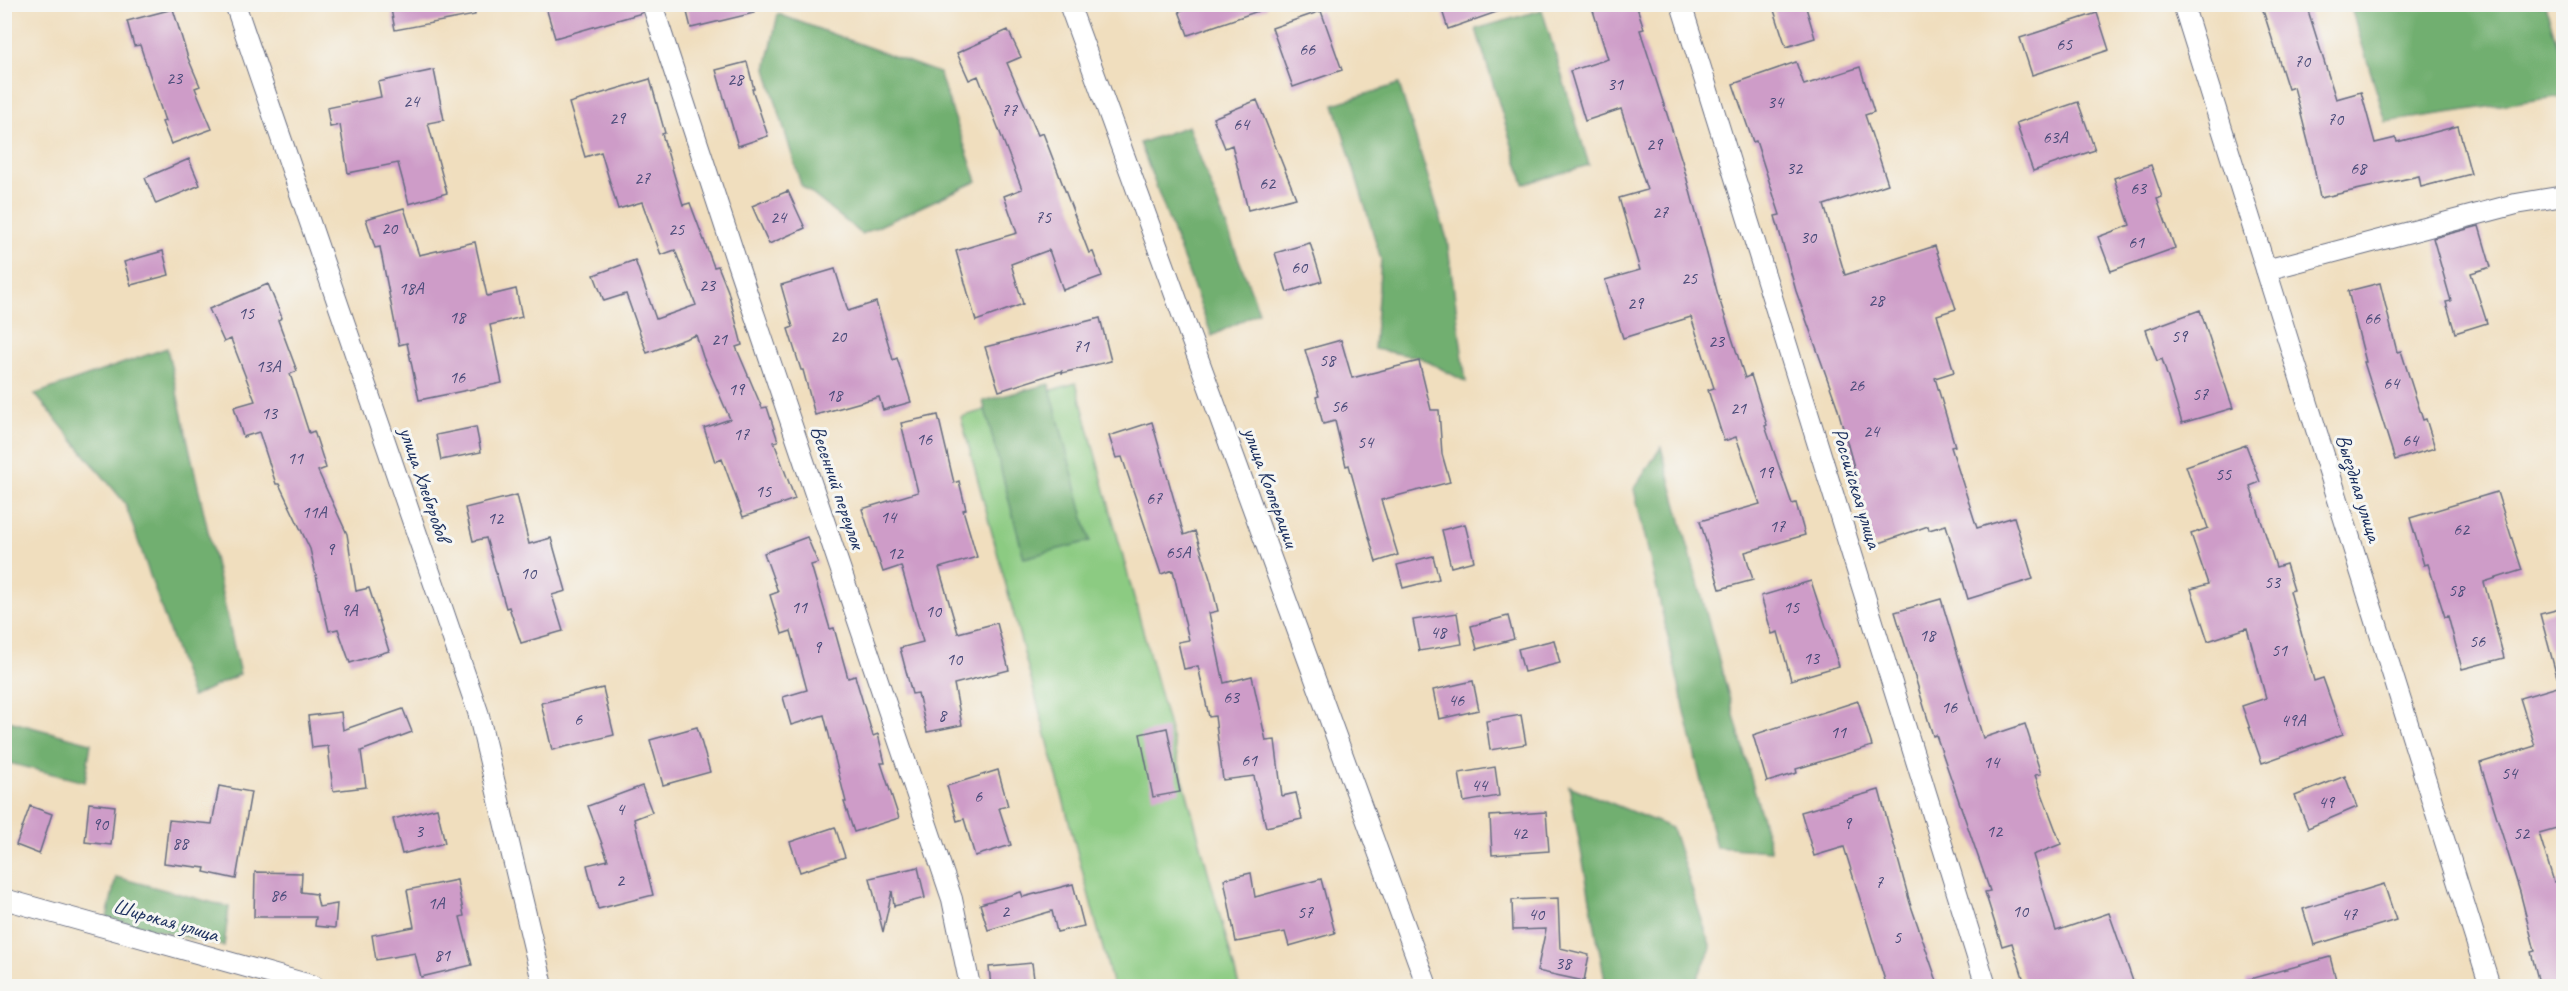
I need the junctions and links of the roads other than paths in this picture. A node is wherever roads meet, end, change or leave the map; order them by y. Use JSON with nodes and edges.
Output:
{"nodes":[{"id":1,"x":235,"y":4,"type":"edge"},
{"id":2,"x":652,"y":4,"type":"edge"},
{"id":3,"x":1069,"y":4,"type":"edge"},
{"id":4,"x":1681,"y":4,"type":"edge"},
{"id":5,"x":2183,"y":4,"type":"edge"},
{"id":6,"x":2564,"y":196,"type":"edge"},
{"id":7,"x":2266,"y":270,"type":"junction"},
{"id":8,"x":4,"y":899,"type":"edge"},
{"id":9,"x":314,"y":987,"type":"edge"},
{"id":10,"x":543,"y":987,"type":"edge"},
{"id":11,"x":970,"y":987,"type":"edge"},
{"id":12,"x":1427,"y":987,"type":"edge"},
{"id":13,"x":1986,"y":987,"type":"edge"},
{"id":14,"x":2490,"y":987,"type":"edge"}],
"edges":[{"from":1,"to":10,"type":"street","name":"улица Хлеборобов"},
{"from":2,"to":11,"type":"street","name":"Весенний переулок"},
{"from":3,"to":12,"type":"street","name":"улица Кооперации"},
{"from":4,"to":13,"type":"street","name":"Российская улица"},
{"from":5,"to":7,"type":"street","name":"Выездная улица"},
{"from":6,"to":7,"type":"street"},
{"from":7,"to":14,"type":"street","name":"Выездная улица"},
{"from":8,"to":9,"type":"street","name":"Широкая улица"}]}
